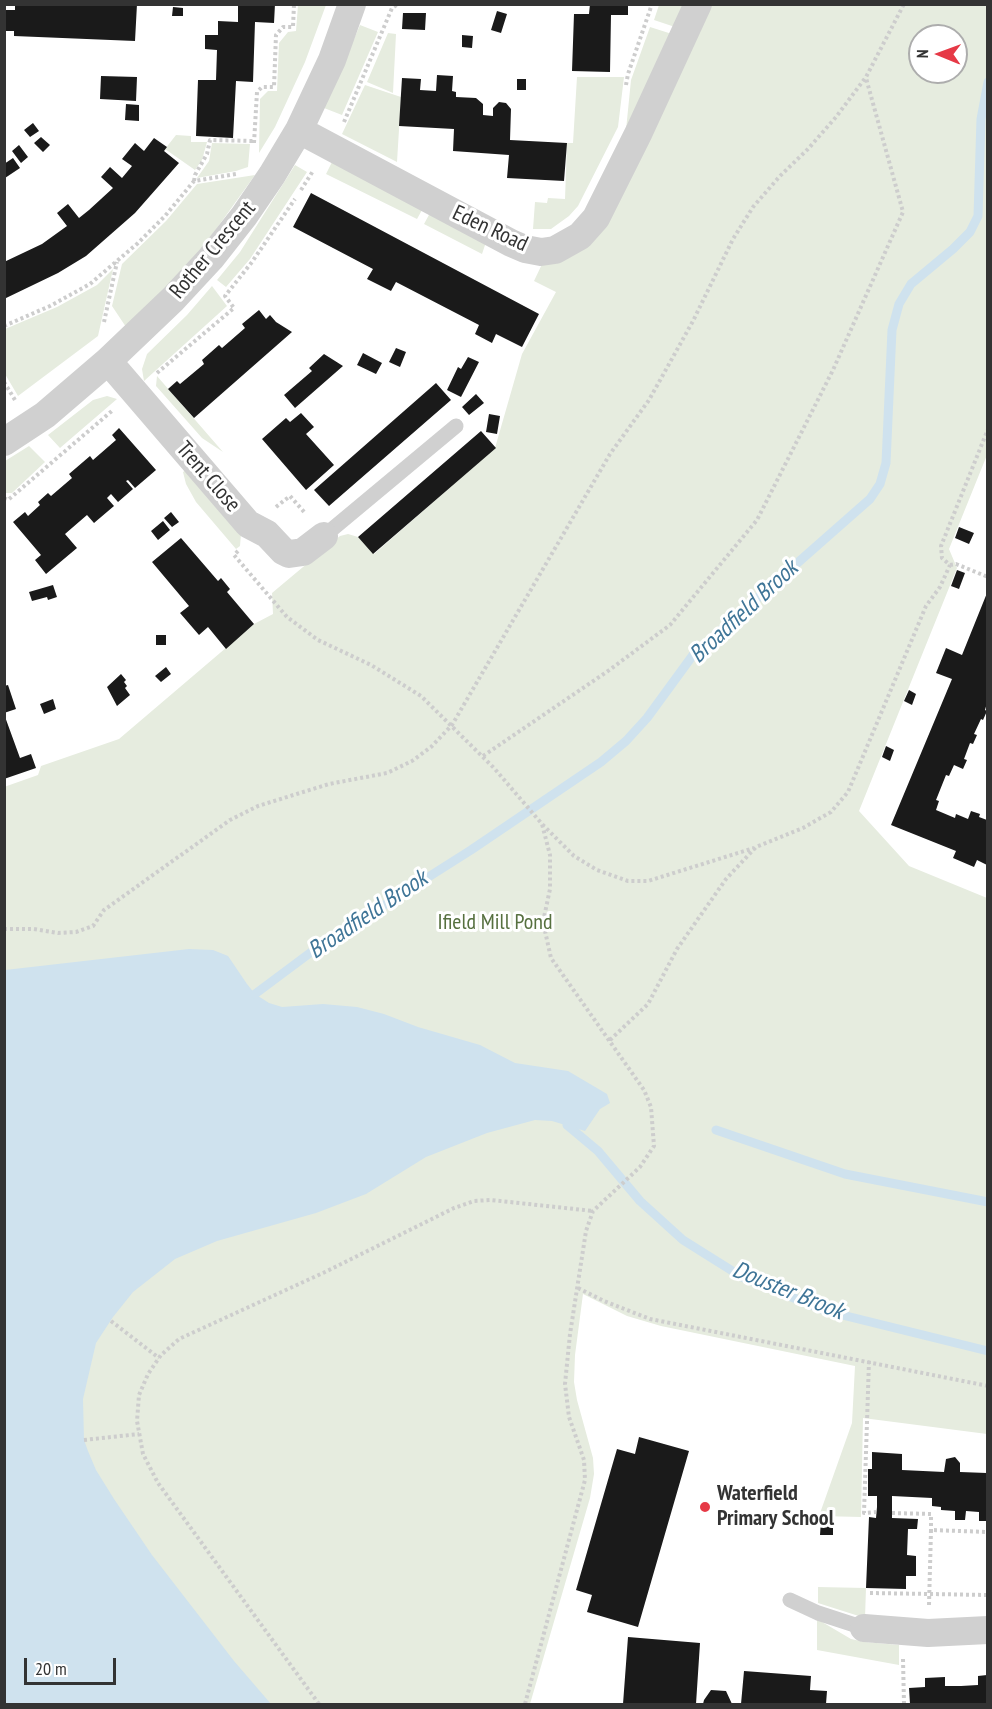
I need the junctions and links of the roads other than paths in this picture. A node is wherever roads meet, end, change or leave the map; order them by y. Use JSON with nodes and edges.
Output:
{"nodes":[{"id":1,"x":352,"y":4,"type":"edge"},
{"id":2,"x":698,"y":4,"type":"edge"},
{"id":3,"x":299,"y":130,"type":"junction"},
{"id":4,"x":108,"y":361,"type":"junction"},
{"id":5,"x":456,"y":426,"type":"dead end"},
{"id":6,"x":4,"y":442,"type":"edge"},
{"id":7,"x":324,"y":536,"type":"joint"},
{"id":8,"x":790,"y":1600,"type":"dead end"},
{"id":9,"x":864,"y":1628,"type":"joint"},
{"id":10,"x":987,"y":1630,"type":"edge"}],
"edges":[{"from":1,"to":3,"type":"street","name":"Rother Crescent"},
{"from":2,"to":3,"type":"street","name":"Eden Road"},
{"from":3,"to":4,"type":"street","name":"Rother Crescent"},
{"from":4,"to":6,"type":"street","name":"Rother Crescent"},
{"from":4,"to":7,"type":"street","name":"Trent Close"},
{"from":5,"to":7,"type":"lane"},
{"from":8,"to":9,"type":"lane"},
{"from":9,"to":10,"type":"street"}]}
